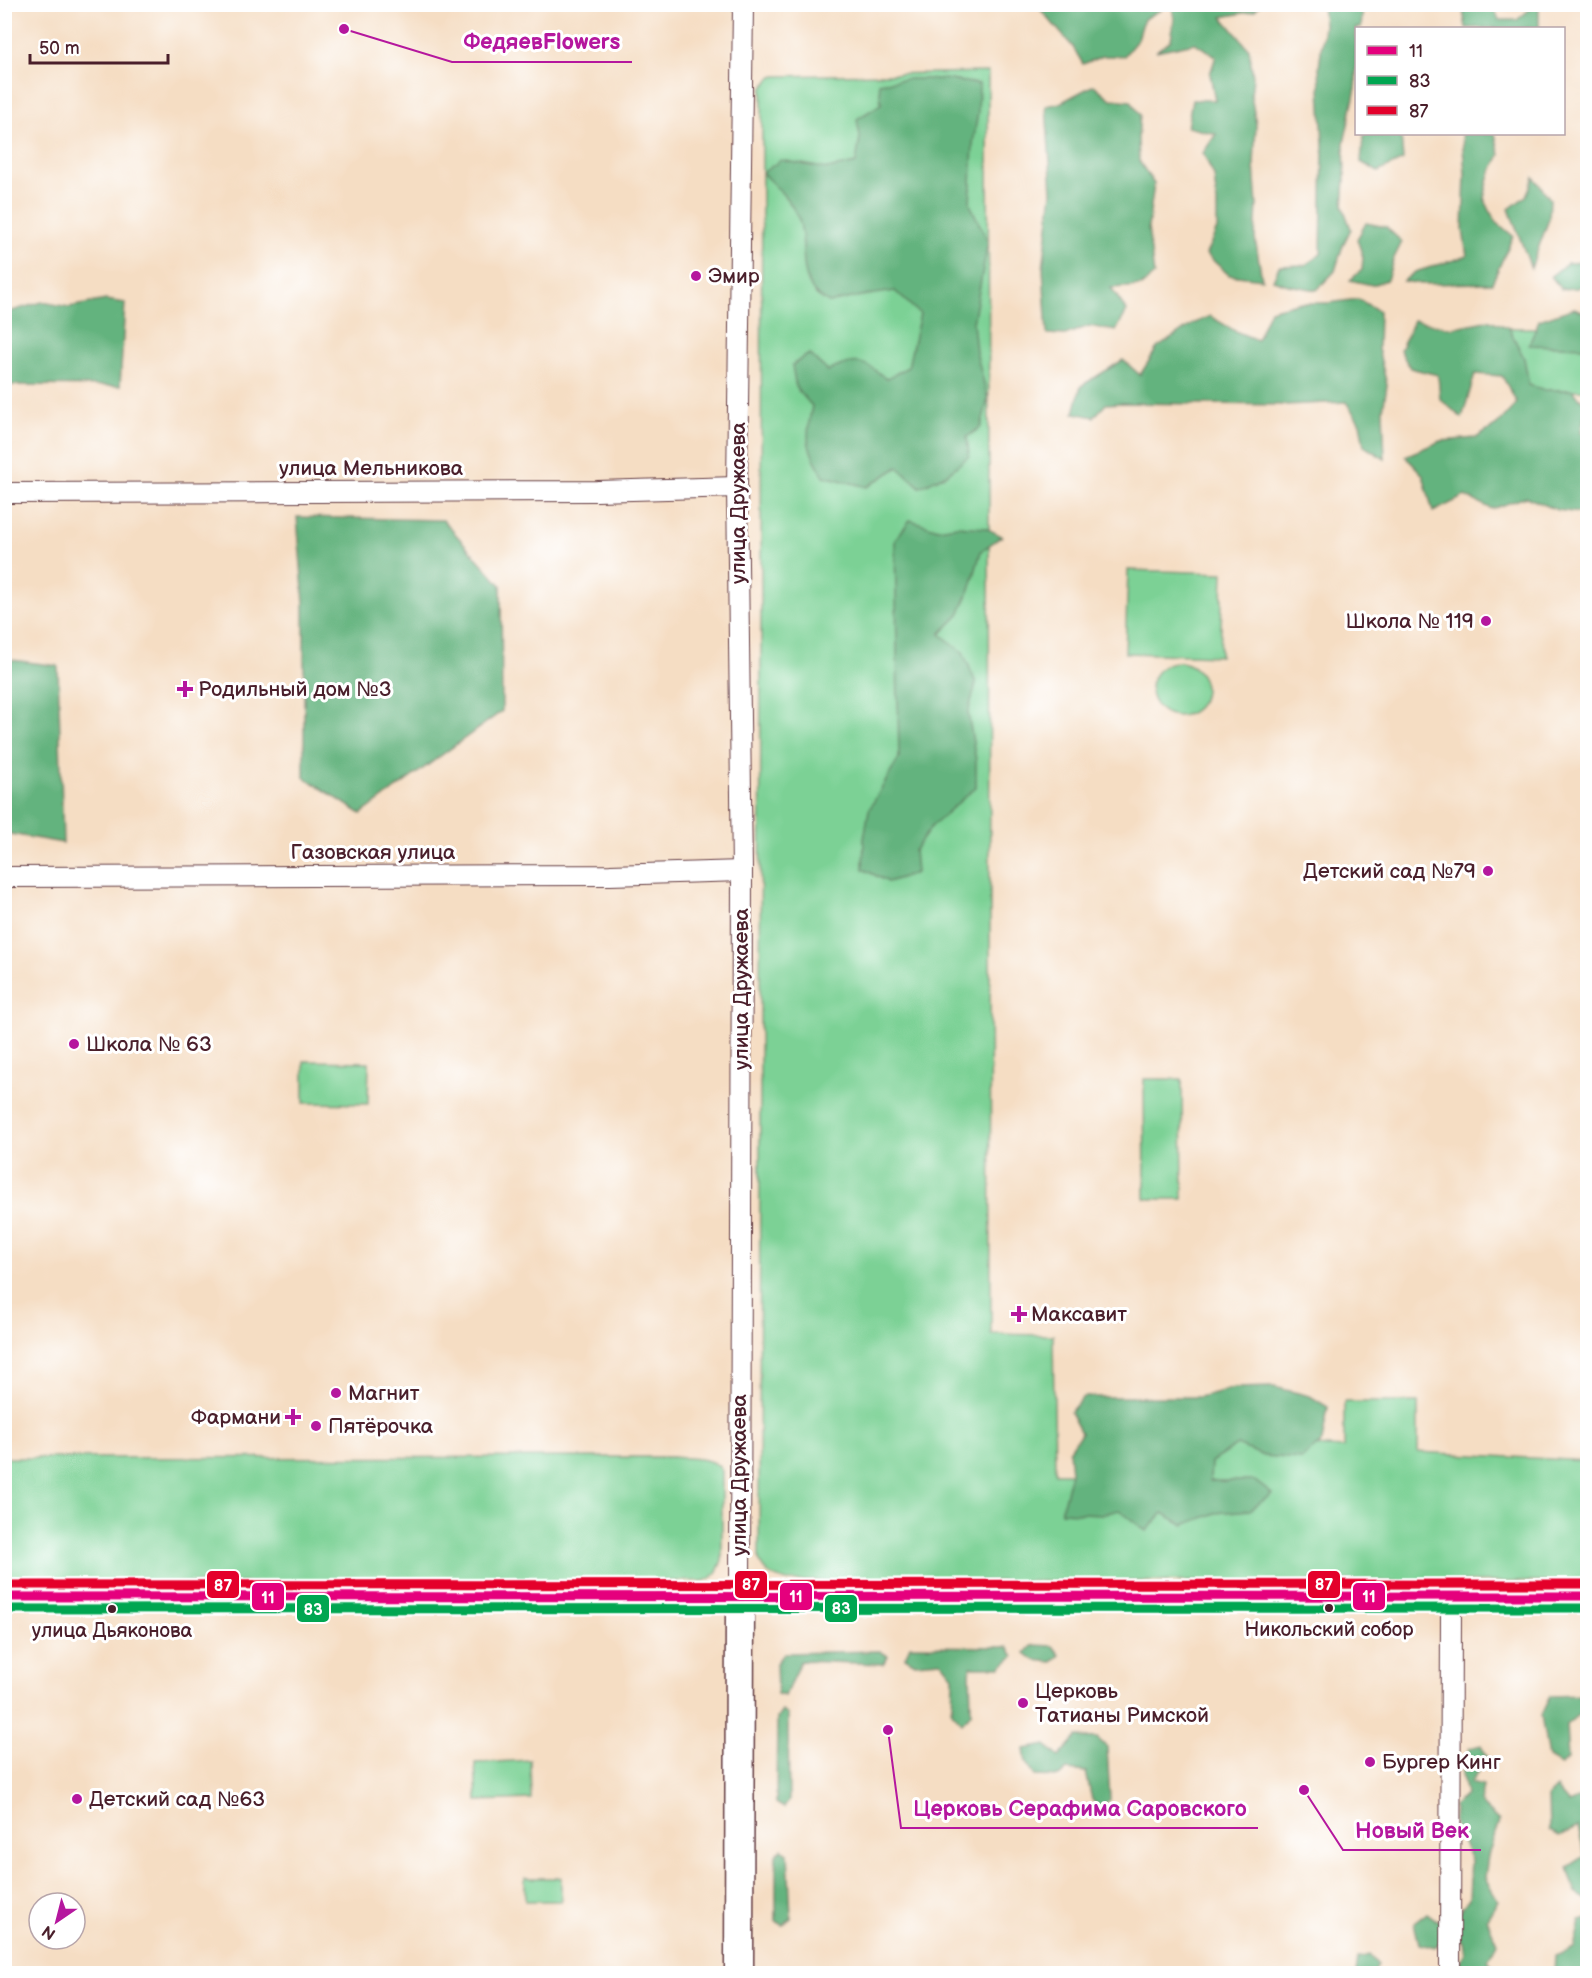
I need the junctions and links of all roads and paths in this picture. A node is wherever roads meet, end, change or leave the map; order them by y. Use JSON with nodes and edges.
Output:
{"nodes":[{"id":1,"x":742,"y":4,"type":"edge"},
{"id":2,"x":737,"y":488,"type":"junction"},
{"id":3,"x":4,"y":493,"type":"edge"},
{"id":4,"x":742,"y":871,"type":"junction"},
{"id":5,"x":4,"y":877,"type":"edge"},
{"id":6,"x":1451,"y":1595,"type":"junction"},
{"id":7,"x":1587,"y":1596,"type":"edge"},
{"id":8,"x":4,"y":1597,"type":"edge"},
{"id":9,"x":740,"y":1598,"type":"junction"},
{"id":10,"x":739,"y":1974,"type":"edge"},
{"id":11,"x":1450,"y":1974,"type":"edge"}],
"edges":[{"from":1,"to":2,"type":"street","name":"улица Дружаева"},
{"from":2,"to":3,"type":"street","name":"улица Мельникова"},
{"from":2,"to":4,"type":"street","name":"улица Дружаева"},
{"from":4,"to":5,"type":"street","name":"Газовская улица"},
{"from":4,"to":9,"type":"street","name":"улица Дружаева"},
{"from":6,"to":7,"type":"main road"},
{"from":6,"to":9,"type":"main road"},
{"from":6,"to":11,"type":"street"},
{"from":8,"to":9,"type":"main road"},
{"from":9,"to":10,"type":"main road","name":"улица Дружаева"}]}
